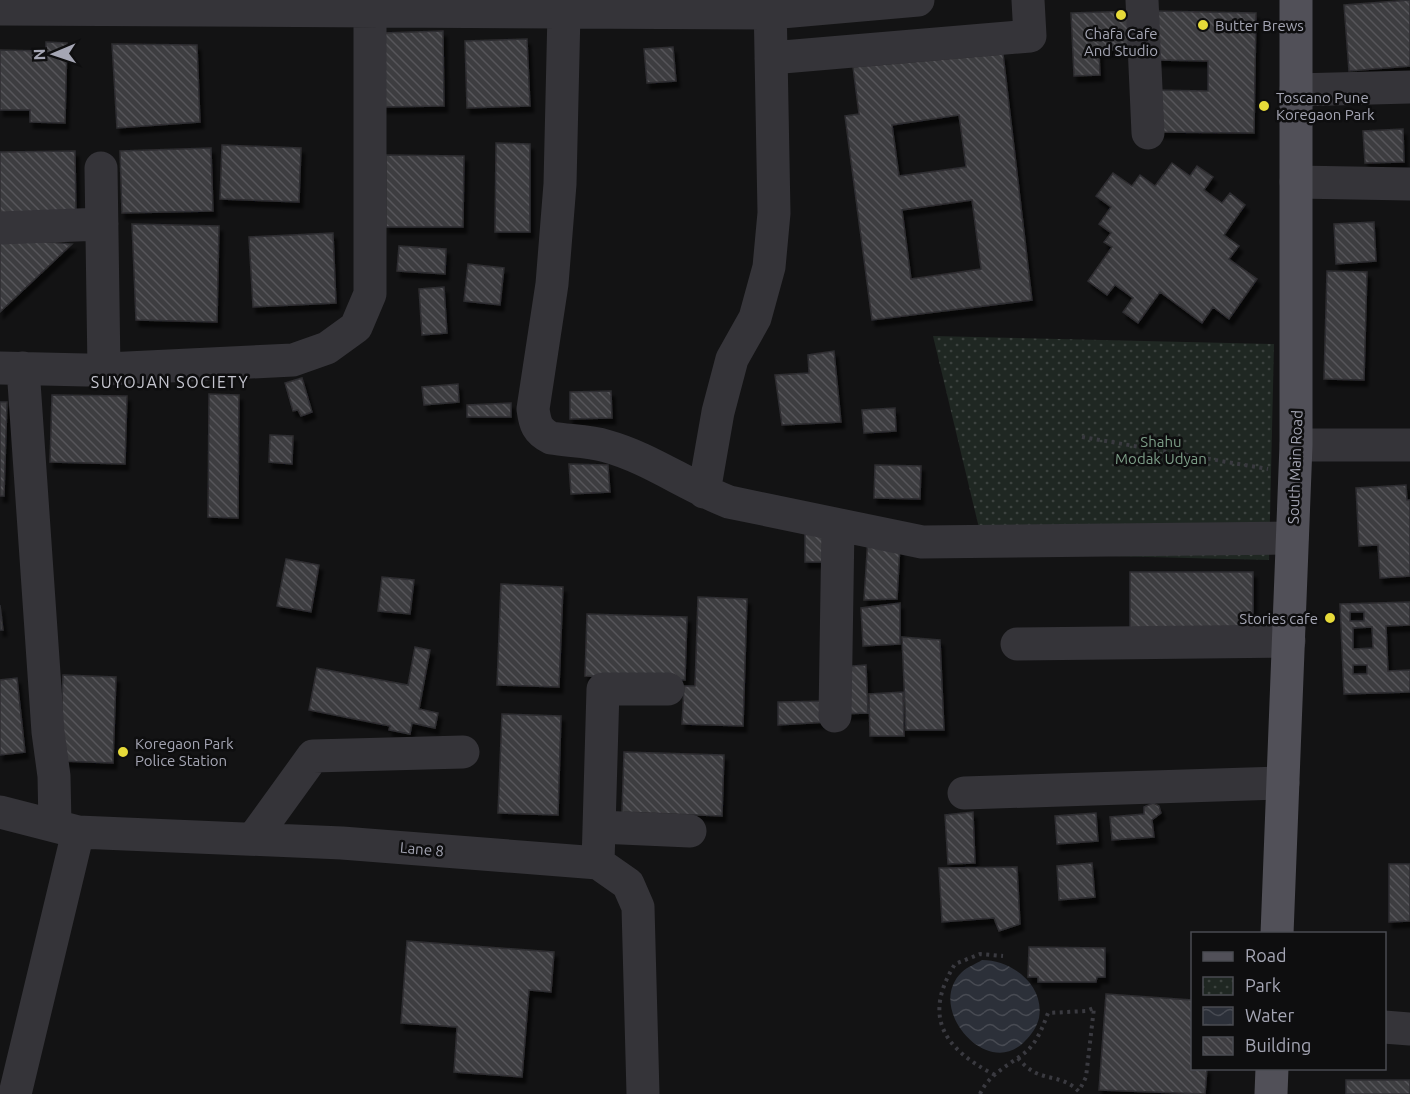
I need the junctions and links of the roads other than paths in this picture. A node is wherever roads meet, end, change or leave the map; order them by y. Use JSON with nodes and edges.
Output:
{"nodes":[{"id":1,"x":918,"y":0,"type":"edge"},
{"id":2,"x":1028,"y":0,"type":"edge"},
{"id":3,"x":1142,"y":0,"type":"edge"},
{"id":4,"x":1296,"y":0,"type":"edge"},
{"id":5,"x":370,"y":4,"type":"edge"},
{"id":6,"x":770,"y":6,"type":"edge"},
{"id":7,"x":0,"y":9,"type":"edge"},
{"id":8,"x":564,"y":12,"type":"junction"},
{"id":9,"x":771,"y":58,"type":"junction"},
{"id":10,"x":1410,"y":87,"type":"edge"},
{"id":11,"x":1296,"y":90,"type":"junction"},
{"id":12,"x":1148,"y":133,"type":"dead end"},
{"id":13,"x":101,"y":168,"type":"dead end"},
{"id":14,"x":1296,"y":182,"type":"junction"},
{"id":15,"x":1410,"y":184,"type":"edge"},
{"id":16,"x":102,"y":224,"type":"junction"},
{"id":17,"x":0,"y":228,"type":"edge"},
{"id":18,"x":11,"y":368,"type":"edge"},
{"id":19,"x":104,"y":370,"type":"junction"},
{"id":20,"x":1410,"y":445,"type":"edge"},
{"id":21,"x":1296,"y":459,"type":"junction"},
{"id":22,"x":704,"y":492,"type":"junction"},
{"id":23,"x":838,"y":525,"type":"junction"},
{"id":24,"x":1292,"y":538,"type":"junction"},
{"id":25,"x":1288,"y":641,"type":"junction"},
{"id":26,"x":1017,"y":644,"type":"dead end"},
{"id":27,"x":668,"y":689,"type":"dead end"},
{"id":28,"x":835,"y":716,"type":"dead end"},
{"id":29,"x":463,"y":752,"type":"dead end"},
{"id":30,"x":1283,"y":783,"type":"junction"},
{"id":31,"x":964,"y":793,"type":"dead end"},
{"id":32,"x":0,"y":812,"type":"edge"},
{"id":33,"x":599,"y":827,"type":"junction"},
{"id":34,"x":66,"y":829,"type":"junction"},
{"id":35,"x":690,"y":831,"type":"dead end"},
{"id":36,"x":253,"y":839,"type":"junction"},
{"id":37,"x":598,"y":863,"type":"junction"},
{"id":38,"x":1277,"y":932,"type":"edge"},
{"id":39,"x":1386,"y":1027,"type":"edge"},
{"id":40,"x":1410,"y":1029,"type":"edge"},
{"id":41,"x":1272,"y":1070,"type":"edge"},
{"id":42,"x":15,"y":1094,"type":"edge"},
{"id":43,"x":643,"y":1094,"type":"edge"},
{"id":44,"x":1271,"y":1094,"type":"edge"}],
"edges":[{"from":1,"to":6,"type":"street"},
{"from":2,"to":9,"type":"street"},
{"from":3,"to":12,"type":"street"},
{"from":4,"to":11,"type":"main road","name":"South Main Road"},
{"from":5,"to":7,"type":"street"},
{"from":5,"to":8,"type":"street"},
{"from":5,"to":19,"type":"street"},
{"from":6,"to":8,"type":"street"},
{"from":6,"to":9,"type":"street"},
{"from":8,"to":22,"type":"street"},
{"from":9,"to":22,"type":"street"},
{"from":10,"to":11,"type":"street"},
{"from":11,"to":14,"type":"main road","name":"South Main Road"},
{"from":13,"to":16,"type":"street"},
{"from":14,"to":15,"type":"street"},
{"from":14,"to":21,"type":"main road","name":"South Main Road"},
{"from":16,"to":17,"type":"street"},
{"from":16,"to":19,"type":"street"},
{"from":18,"to":19,"type":"street"},
{"from":18,"to":34,"type":"street"},
{"from":20,"to":21,"type":"street"},
{"from":21,"to":24,"type":"main road","name":"South Main Road"},
{"from":22,"to":23,"type":"street"},
{"from":23,"to":24,"type":"street"},
{"from":23,"to":28,"type":"street"},
{"from":24,"to":25,"type":"main road","name":"South Main Road"},
{"from":25,"to":26,"type":"street"},
{"from":25,"to":30,"type":"main road","name":"South Main Road"},
{"from":27,"to":33,"type":"street"},
{"from":29,"to":36,"type":"street"},
{"from":30,"to":31,"type":"street"},
{"from":30,"to":38,"type":"main road","name":"South Main Road"},
{"from":32,"to":34,"type":"street","name":"Lane 8"},
{"from":33,"to":35,"type":"street"},
{"from":33,"to":37,"type":"street"},
{"from":34,"to":36,"type":"street","name":"Lane 8"},
{"from":34,"to":42,"type":"street"},
{"from":36,"to":37,"type":"street","name":"Lane 8"},
{"from":37,"to":43,"type":"street"},
{"from":39,"to":40,"type":"street"},
{"from":41,"to":44,"type":"main road"}]}
